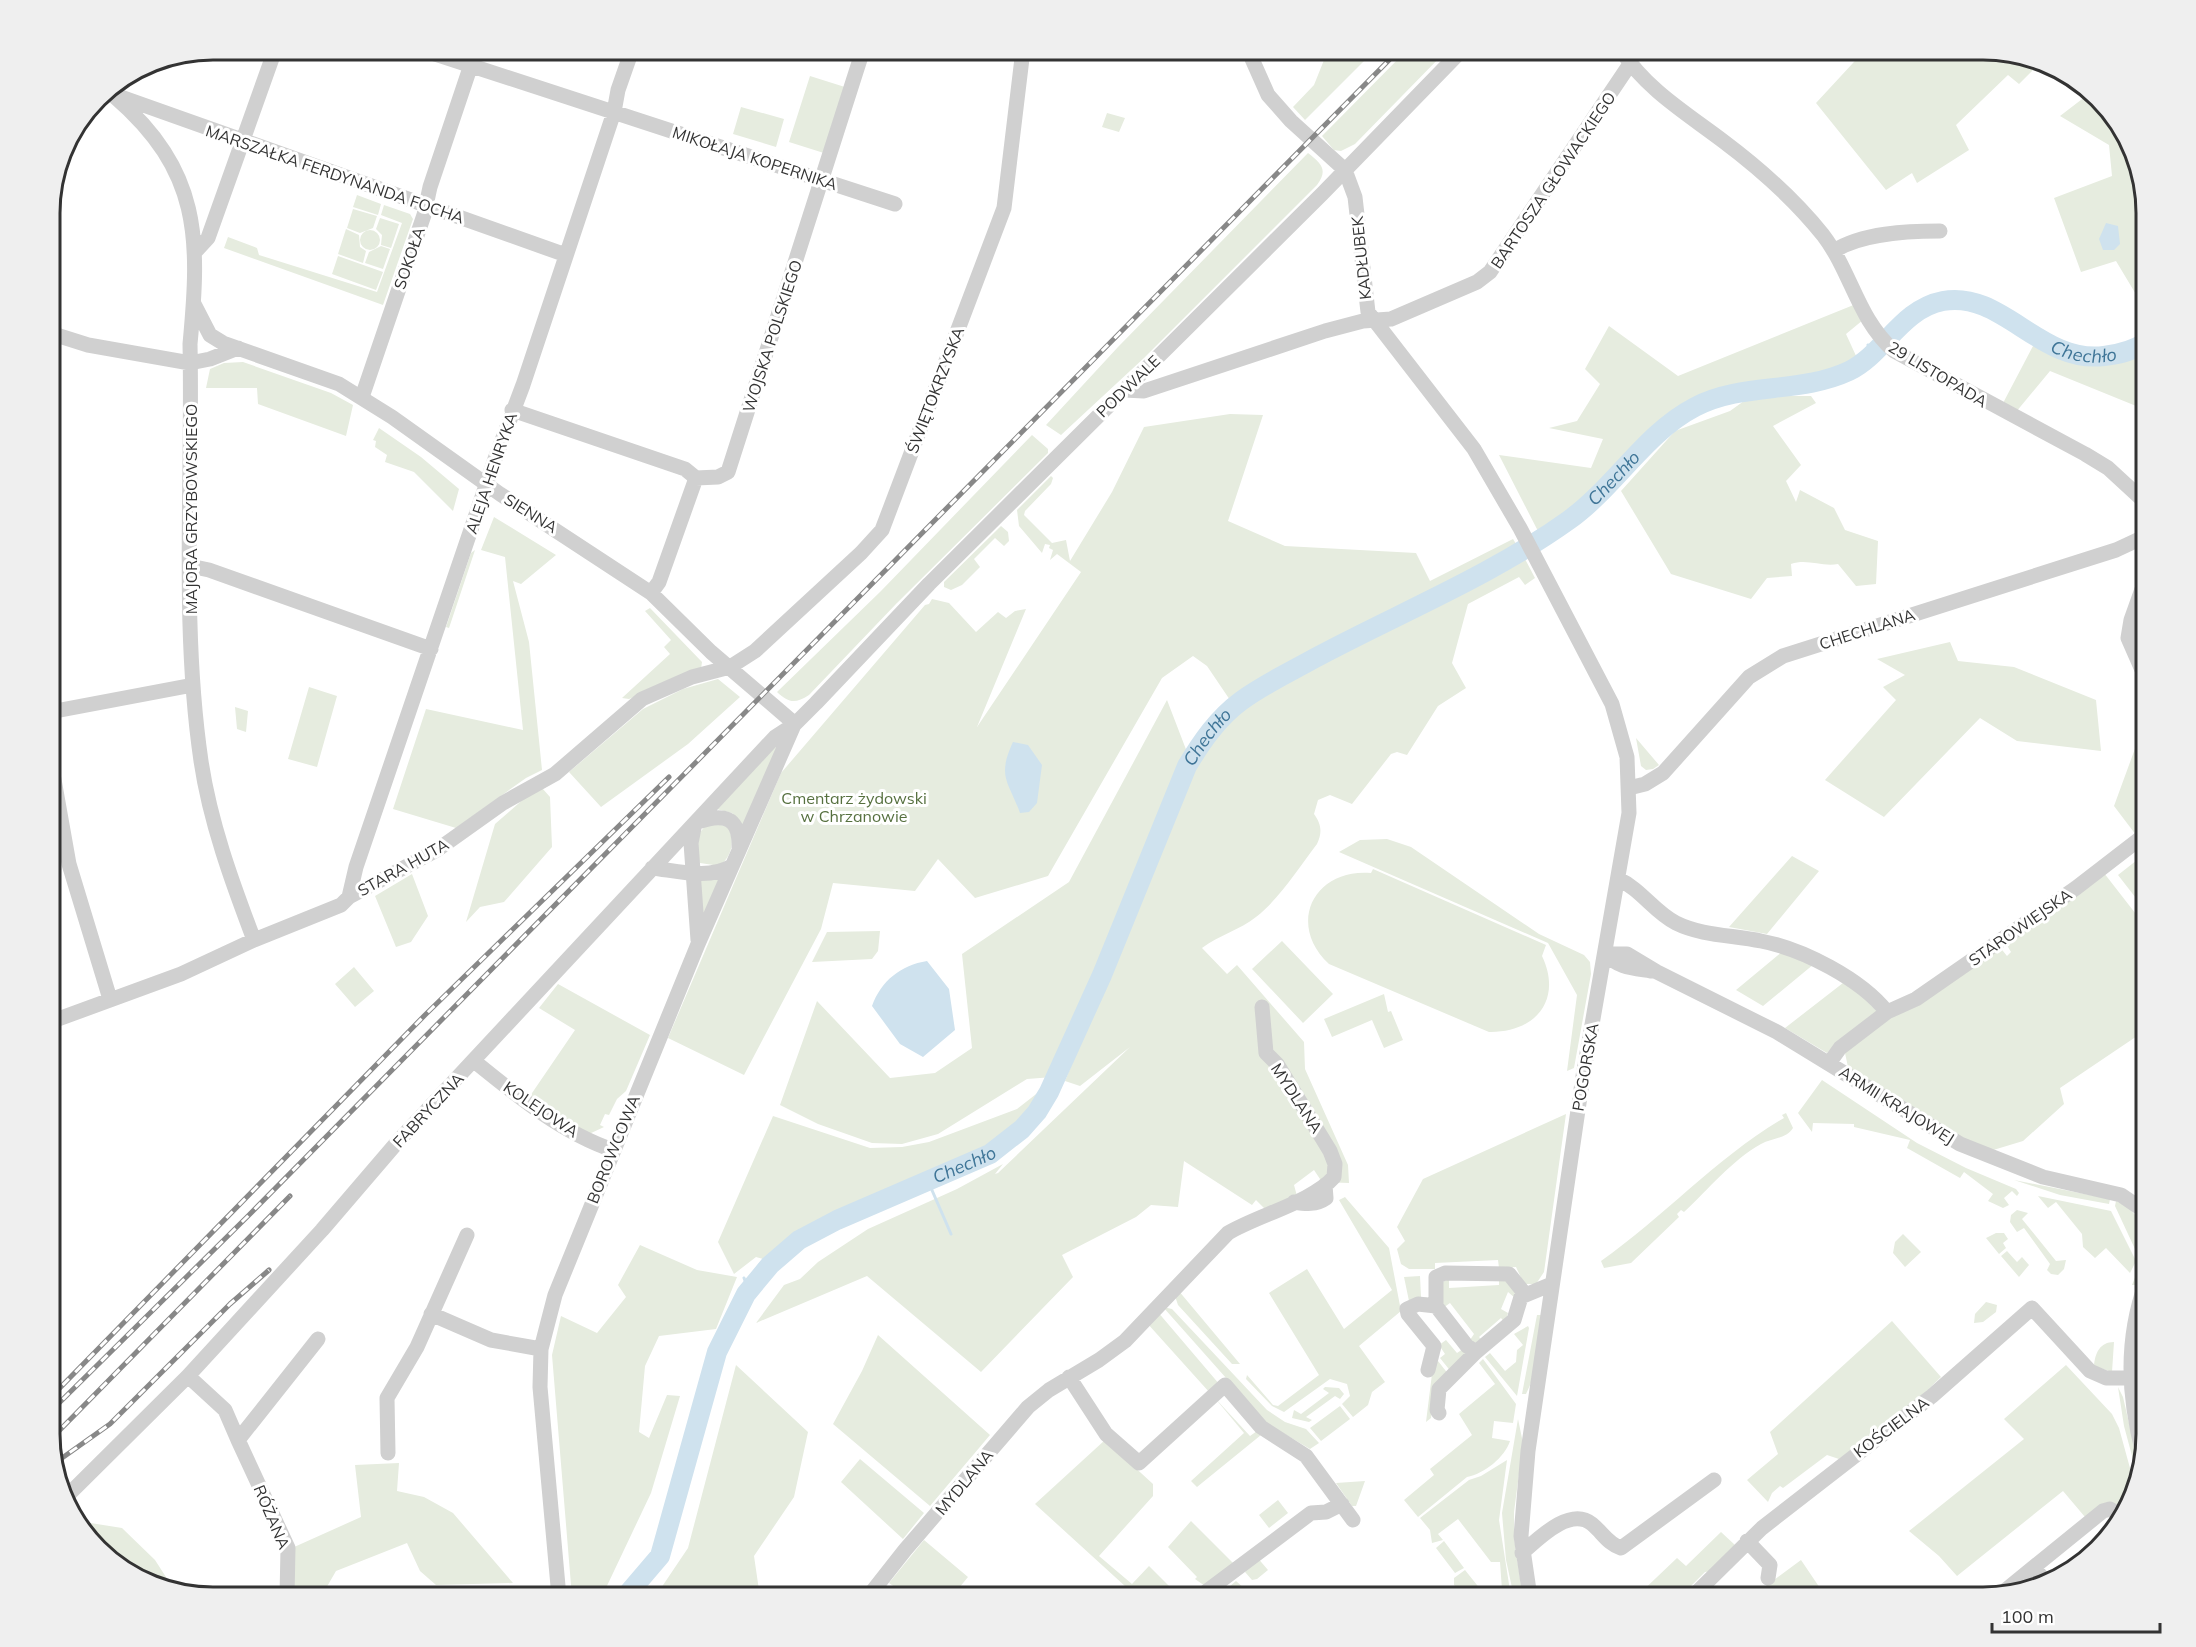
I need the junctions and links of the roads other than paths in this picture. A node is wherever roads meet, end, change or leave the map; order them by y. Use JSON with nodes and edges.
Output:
{"nodes":[{"id":1,"x":272,"y":60,"type":"edge"},
{"id":2,"x":455,"y":60,"type":"edge"},
{"id":3,"x":473,"y":60,"type":"edge"},
{"id":4,"x":628,"y":60,"type":"edge"},
{"id":5,"x":860,"y":60,"type":"edge"},
{"id":6,"x":1022,"y":60,"type":"edge"},
{"id":7,"x":1252,"y":60,"type":"edge"},
{"id":8,"x":1452,"y":60,"type":"edge"},
{"id":9,"x":1627,"y":60,"type":"edge"},
{"id":10,"x":1630,"y":64,"type":"junction"},
{"id":11,"x":471,"y":65,"type":"junction"},
{"id":12,"x":116,"y":96,"type":"edge"},
{"id":13,"x":114,"y":97,"type":"edge"},
{"id":14,"x":614,"y":112,"type":"junction"},
{"id":15,"x":243,"y":142,"type":"junction"},
{"id":16,"x":1345,"y":170,"type":"junction"},
{"id":17,"x":823,"y":180,"type":"junction"},
{"id":18,"x":895,"y":204,"type":"dead end"},
{"id":19,"x":426,"y":206,"type":"junction"},
{"id":20,"x":1940,"y":231,"type":"dead end"},
{"id":21,"x":1834,"y":251,"type":"junction"},
{"id":22,"x":195,"y":252,"type":"junction"},
{"id":23,"x":566,"y":255,"type":"junction"},
{"id":24,"x":194,"y":304,"type":"junction"},
{"id":25,"x":1372,"y":319,"type":"junction"},
{"id":26,"x":60,"y":336,"type":"edge"},
{"id":27,"x":238,"y":348,"type":"junction"},
{"id":28,"x":190,"y":363,"type":"junction"},
{"id":29,"x":1124,"y":390,"type":"junction"},
{"id":30,"x":362,"y":397,"type":"junction"},
{"id":31,"x":512,"y":410,"type":"junction"},
{"id":32,"x":696,"y":478,"type":"junction"},
{"id":33,"x":487,"y":483,"type":"junction"},
{"id":34,"x":2136,"y":494,"type":"edge"},
{"id":35,"x":2136,"y":542,"type":"edge"},
{"id":36,"x":1535,"y":556,"type":"joint"},
{"id":37,"x":190,"y":566,"type":"junction"},
{"id":38,"x":651,"y":593,"type":"junction"},
{"id":39,"x":2136,"y":606,"type":"edge"},
{"id":40,"x":431,"y":649,"type":"junction"},
{"id":41,"x":2136,"y":657,"type":"edge"},
{"id":42,"x":730,"y":666,"type":"junction"},
{"id":43,"x":193,"y":685,"type":"junction"},
{"id":44,"x":60,"y":710,"type":"edge"},
{"id":45,"x":795,"y":724,"type":"junction"},
{"id":46,"x":1629,"y":788,"type":"junction"},
{"id":47,"x":60,"y":813,"type":"edge"},
{"id":48,"x":695,"y":823,"type":"junction"},
{"id":49,"x":2136,"y":841,"type":"edge"},
{"id":50,"x":738,"y":851,"type":"junction"},
{"id":51,"x":732,"y":867,"type":"junction"},
{"id":52,"x":652,"y":868,"type":"junction"},
{"id":53,"x":693,"y":872,"type":"junction"},
{"id":54,"x":1618,"y":879,"type":"junction"},
{"id":55,"x":349,"y":897,"type":"junction"},
{"id":56,"x":254,"y":940,"type":"junction"},
{"id":57,"x":698,"y":944,"type":"junction"},
{"id":58,"x":1605,"y":954,"type":"junction"},
{"id":59,"x":110,"y":999,"type":"junction"},
{"id":60,"x":1262,"y":1007,"type":"dead end"},
{"id":61,"x":1887,"y":1012,"type":"junction"},
{"id":62,"x":60,"y":1018,"type":"edge"},
{"id":63,"x":474,"y":1061,"type":"junction"},
{"id":64,"x":1830,"y":1062,"type":"junction"},
{"id":65,"x":613,"y":1150,"type":"junction"},
{"id":66,"x":2136,"y":1205,"type":"edge"},
{"id":67,"x":467,"y":1235,"type":"dead end"},
{"id":68,"x":1552,"y":1284,"type":"junction"},
{"id":69,"x":1525,"y":1294,"type":"junction"},
{"id":70,"x":1436,"y":1306,"type":"junction"},
{"id":71,"x":431,"y":1314,"type":"junction"},
{"id":72,"x":2136,"y":1322,"type":"edge"},
{"id":73,"x":318,"y":1339,"type":"dead end"},
{"id":74,"x":541,"y":1349,"type":"junction"},
{"id":75,"x":1476,"y":1352,"type":"junction"},
{"id":76,"x":1428,"y":1370,"type":"dead end"},
{"id":77,"x":189,"y":1376,"type":"junction"},
{"id":78,"x":1069,"y":1377,"type":"junction"},
{"id":79,"x":2129,"y":1378,"type":"junction"},
{"id":80,"x":1439,"y":1413,"type":"dead end"},
{"id":81,"x":2136,"y":1426,"type":"edge"},
{"id":82,"x":238,"y":1440,"type":"junction"},
{"id":83,"x":388,"y":1453,"type":"dead end"},
{"id":84,"x":1714,"y":1480,"type":"dead end"},
{"id":85,"x":71,"y":1492,"type":"edge"},
{"id":86,"x":1342,"y":1503,"type":"junction"},
{"id":87,"x":2114,"y":1511,"type":"edge"},
{"id":88,"x":1353,"y":1520,"type":"dead end"},
{"id":89,"x":1747,"y":1541,"type":"junction"},
{"id":90,"x":1522,"y":1553,"type":"junction"},
{"id":91,"x":2034,"y":1567,"type":"junction"},
{"id":92,"x":2040,"y":1575,"type":"edge"},
{"id":93,"x":1768,"y":1578,"type":"dead end"},
{"id":94,"x":2013,"y":1584,"type":"edge"},
{"id":95,"x":287,"y":1587,"type":"edge"},
{"id":96,"x":558,"y":1587,"type":"edge"},
{"id":97,"x":876,"y":1587,"type":"edge"},
{"id":98,"x":1213,"y":1587,"type":"edge"},
{"id":99,"x":1528,"y":1587,"type":"edge"},
{"id":100,"x":1703,"y":1587,"type":"edge"}],
"edges":[{"from":1,"to":15,"type":"street"},
{"from":2,"to":11,"type":"street","name":"MIKOŁAJA KOPERNIKA"},
{"from":3,"to":11,"type":"street","name":"SOKOŁA"},
{"from":4,"to":14,"type":"street","name":"ALEJA HENRYKA"},
{"from":5,"to":17,"type":"street","name":"WOJSKA POLSKIEGO"},
{"from":6,"to":42,"type":"street","name":"ŚWIĘTOKRZYSKA"},
{"from":7,"to":16,"type":"street","name":"KADŁUBEK"},
{"from":8,"to":16,"type":"street","name":"PODWALE"},
{"from":9,"to":10,"type":"street","name":"29 LISTOPADA"},
{"from":10,"to":21,"type":"street","name":"29 LISTOPADA"},
{"from":10,"to":25,"type":"street","name":"BARTOSZA GŁOWACKIEGO"},
{"from":11,"to":14,"type":"street","name":"MIKOŁAJA KOPERNIKA"},
{"from":11,"to":19,"type":"street","name":"SOKOŁA"},
{"from":12,"to":15,"type":"street","name":"MARSZAŁKA FERDYNANDA FOCHA"},
{"from":13,"to":22,"type":"street","name":"MAJORA GRZYBOWSKIEGO"},
{"from":14,"to":17,"type":"street","name":"MIKOŁAJA KOPERNIKA"},
{"from":14,"to":23,"type":"street","name":"ALEJA HENRYKA"},
{"from":15,"to":19,"type":"street","name":"MARSZAŁKA FERDYNANDA FOCHA"},
{"from":15,"to":22,"type":"street"},
{"from":16,"to":25,"type":"street","name":"KADŁUBEK"},
{"from":16,"to":29,"type":"street","name":"PODWALE"},
{"from":17,"to":18,"type":"street","name":"MIKOŁAJA KOPERNIKA"},
{"from":17,"to":32,"type":"street","name":"WOJSKA POLSKIEGO"},
{"from":19,"to":23,"type":"street","name":"MARSZAŁKA FERDYNANDA FOCHA"},
{"from":19,"to":30,"type":"street","name":"SOKOŁA"},
{"from":20,"to":21,"type":"street"},
{"from":21,"to":34,"type":"street","name":"29 LISTOPADA"},
{"from":22,"to":24,"type":"street","name":"MAJORA GRZYBOWSKIEGO"},
{"from":23,"to":31,"type":"street","name":"ALEJA HENRYKA"},
{"from":24,"to":27,"type":"street","name":"SIENNA"},
{"from":24,"to":28,"type":"street","name":"MAJORA GRZYBOWSKIEGO"},
{"from":25,"to":29,"type":"street","name":"BARTOSZA GŁOWACKIEGO"},
{"from":25,"to":36,"type":"street","name":"KADŁUBEK"},
{"from":26,"to":28,"type":"street"},
{"from":27,"to":28,"type":"street"},
{"from":27,"to":30,"type":"street","name":"SIENNA"},
{"from":28,"to":37,"type":"street","name":"MAJORA GRZYBOWSKIEGO"},
{"from":29,"to":45,"type":"street","name":"PODWALE"},
{"from":30,"to":33,"type":"street","name":"SIENNA"},
{"from":31,"to":32,"type":"street"},
{"from":31,"to":33,"type":"street","name":"ALEJA HENRYKA"},
{"from":32,"to":38,"type":"street"},
{"from":33,"to":38,"type":"street","name":"SIENNA"},
{"from":33,"to":40,"type":"street","name":"ALEJA HENRYKA"},
{"from":35,"to":46,"type":"street","name":"CHECHLANA"},
{"from":36,"to":46,"type":"street","name":"POGORSKA"},
{"from":37,"to":40,"type":"street"},
{"from":37,"to":43,"type":"street","name":"MAJORA GRZYBOWSKIEGO"},
{"from":38,"to":42,"type":"street","name":"SIENNA"},
{"from":39,"to":41,"type":"street"},
{"from":40,"to":55,"type":"street","name":"ALEJA HENRYKA"},
{"from":42,"to":45,"type":"street","name":"SIENNA"},
{"from":42,"to":55,"type":"street","name":"STARA HUTA"},
{"from":43,"to":44,"type":"street"},
{"from":43,"to":56,"type":"street","name":"MAJORA GRZYBOWSKIEGO"},
{"from":45,"to":48,"type":"street","name":"FABRYCZNA"},
{"from":45,"to":50,"type":"street","name":"BOROWCOWA"},
{"from":46,"to":54,"type":"street","name":"POGORSKA"},
{"from":47,"to":59,"type":"street"},
{"from":48,"to":50,"type":"street"},
{"from":48,"to":52,"type":"street","name":"FABRYCZNA"},
{"from":48,"to":53,"type":"street"},
{"from":49,"to":61,"type":"street","name":"STAROWIEJSKA"},
{"from":50,"to":51,"type":"street","name":"BOROWCOWA"},
{"from":51,"to":53,"type":"street"},
{"from":51,"to":57,"type":"street","name":"BOROWCOWA"},
{"from":52,"to":53,"type":"street"},
{"from":52,"to":63,"type":"street","name":"FABRYCZNA"},
{"from":53,"to":57,"type":"street"},
{"from":54,"to":58,"type":"street","name":"POGORSKA"},
{"from":54,"to":61,"type":"street"},
{"from":55,"to":56,"type":"street","name":"STARA HUTA"},
{"from":56,"to":59,"type":"street","name":"STARA HUTA"},
{"from":57,"to":65,"type":"street","name":"BOROWCOWA"},
{"from":58,"to":64,"type":"street","name":"ARMII KRAJOWEJ"},
{"from":58,"to":68,"type":"street","name":"POGORSKA"},
{"from":59,"to":62,"type":"street","name":"STARA HUTA"},
{"from":60,"to":78,"type":"street","name":"MYDLANA"},
{"from":61,"to":64,"type":"street","name":"STAROWIEJSKA"},
{"from":63,"to":65,"type":"street","name":"KOLEJOWA"},
{"from":63,"to":77,"type":"street","name":"FABRYCZNA"},
{"from":64,"to":66,"type":"street","name":"ARMII KRAJOWEJ"},
{"from":65,"to":74,"type":"street","name":"BOROWCOWA"},
{"from":67,"to":71,"type":"street"},
{"from":68,"to":69,"type":"street"},
{"from":68,"to":90,"type":"street","name":"POGORSKA"},
{"from":69,"to":70,"type":"street"},
{"from":69,"to":75,"type":"street"},
{"from":70,"to":75,"type":"street"},
{"from":70,"to":76,"type":"street"},
{"from":71,"to":74,"type":"street"},
{"from":71,"to":83,"type":"street"},
{"from":72,"to":79,"type":"street"},
{"from":73,"to":82,"type":"street"},
{"from":74,"to":96,"type":"street","name":"BOROWCOWA"},
{"from":75,"to":80,"type":"street"},
{"from":77,"to":82,"type":"street","name":"RÓŻANA"},
{"from":77,"to":85,"type":"street","name":"FABRYCZNA"},
{"from":78,"to":86,"type":"street"},
{"from":78,"to":97,"type":"street","name":"MYDLANA"},
{"from":79,"to":81,"type":"street"},
{"from":79,"to":89,"type":"street","name":"KOŚCIELNA"},
{"from":82,"to":95,"type":"street","name":"RÓŻANA"},
{"from":84,"to":90,"type":"street"},
{"from":86,"to":88,"type":"street"},
{"from":86,"to":98,"type":"street"},
{"from":87,"to":91,"type":"street"},
{"from":89,"to":93,"type":"street"},
{"from":89,"to":100,"type":"street","name":"KOŚCIELNA"},
{"from":90,"to":99,"type":"street","name":"POGORSKA"},
{"from":91,"to":92,"type":"street"},
{"from":91,"to":94,"type":"street"}]}
